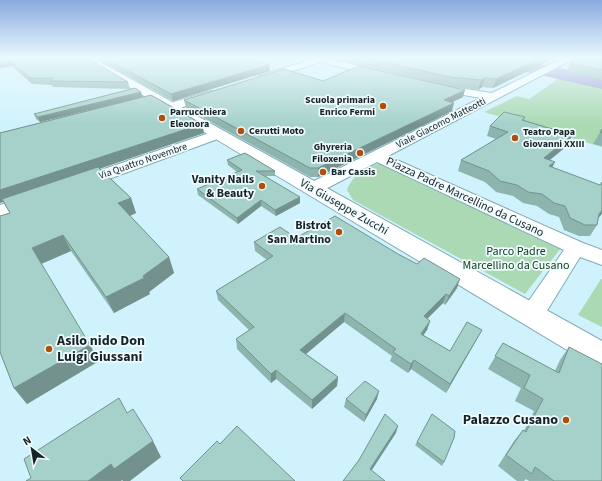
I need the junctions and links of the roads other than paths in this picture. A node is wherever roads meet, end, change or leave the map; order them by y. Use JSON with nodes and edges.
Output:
{"nodes":[{"id":1,"x":125,"y":80,"type":"edge"},
{"id":2,"x":526,"y":80,"type":"edge"},
{"id":3,"x":425,"y":85,"type":"edge"},
{"id":4,"x":223,"y":91,"type":"edge"},
{"id":5,"x":493,"y":97,"type":"junction"},
{"id":6,"x":156,"y":98,"type":"junction"},
{"id":7,"x":141,"y":102,"type":"edge"},
{"id":8,"x":171,"y":107,"type":"junction"},
{"id":9,"x":218,"y":134,"type":"junction"},
{"id":10,"x":376,"y":156,"type":"junction"},
{"id":11,"x":66,"y":188,"type":"edge"},
{"id":12,"x":312,"y":189,"type":"junction"},
{"id":13,"x":44,"y":196,"type":"edge"},
{"id":14,"x":0,"y":211,"type":"edge"},
{"id":15,"x":576,"y":248,"type":"junction"},
{"id":16,"x":602,"y":258,"type":"edge"},
{"id":17,"x":530,"y":315,"type":"junction"},
{"id":18,"x":602,"y":356,"type":"edge"}],
"edges":[{"from":1,"to":6,"type":"street","name":"Via Giuseppe Zucchi"},
{"from":2,"to":5,"type":"street","name":"Viale Giacomo Matteotti"},
{"from":3,"to":5,"type":"street"},
{"from":4,"to":8,"type":"street"},
{"from":5,"to":10,"type":"street","name":"Viale Giacomo Matteotti"},
{"from":6,"to":7,"type":"street"},
{"from":6,"to":8,"type":"street","name":"Via Giuseppe Zucchi"},
{"from":8,"to":9,"type":"street","name":"Via Giuseppe Zucchi"},
{"from":9,"to":11,"type":"street","name":"Via Quattro Novembre"},
{"from":9,"to":12,"type":"street","name":"Via Giuseppe Zucchi"},
{"from":10,"to":12,"type":"street","name":"Viale Giacomo Matteotti"},
{"from":10,"to":15,"type":"street","name":"Piazza Padre Marcellino da Cusano"},
{"from":12,"to":17,"type":"street","name":"Via Giuseppe Zucchi"},
{"from":13,"to":14,"type":"street"},
{"from":15,"to":16,"type":"street","name":"Piazza Padre Marcellino da Cusano"},
{"from":15,"to":17,"type":"street"},
{"from":17,"to":18,"type":"street","name":"Via Giuseppe Zucchi"}]}
